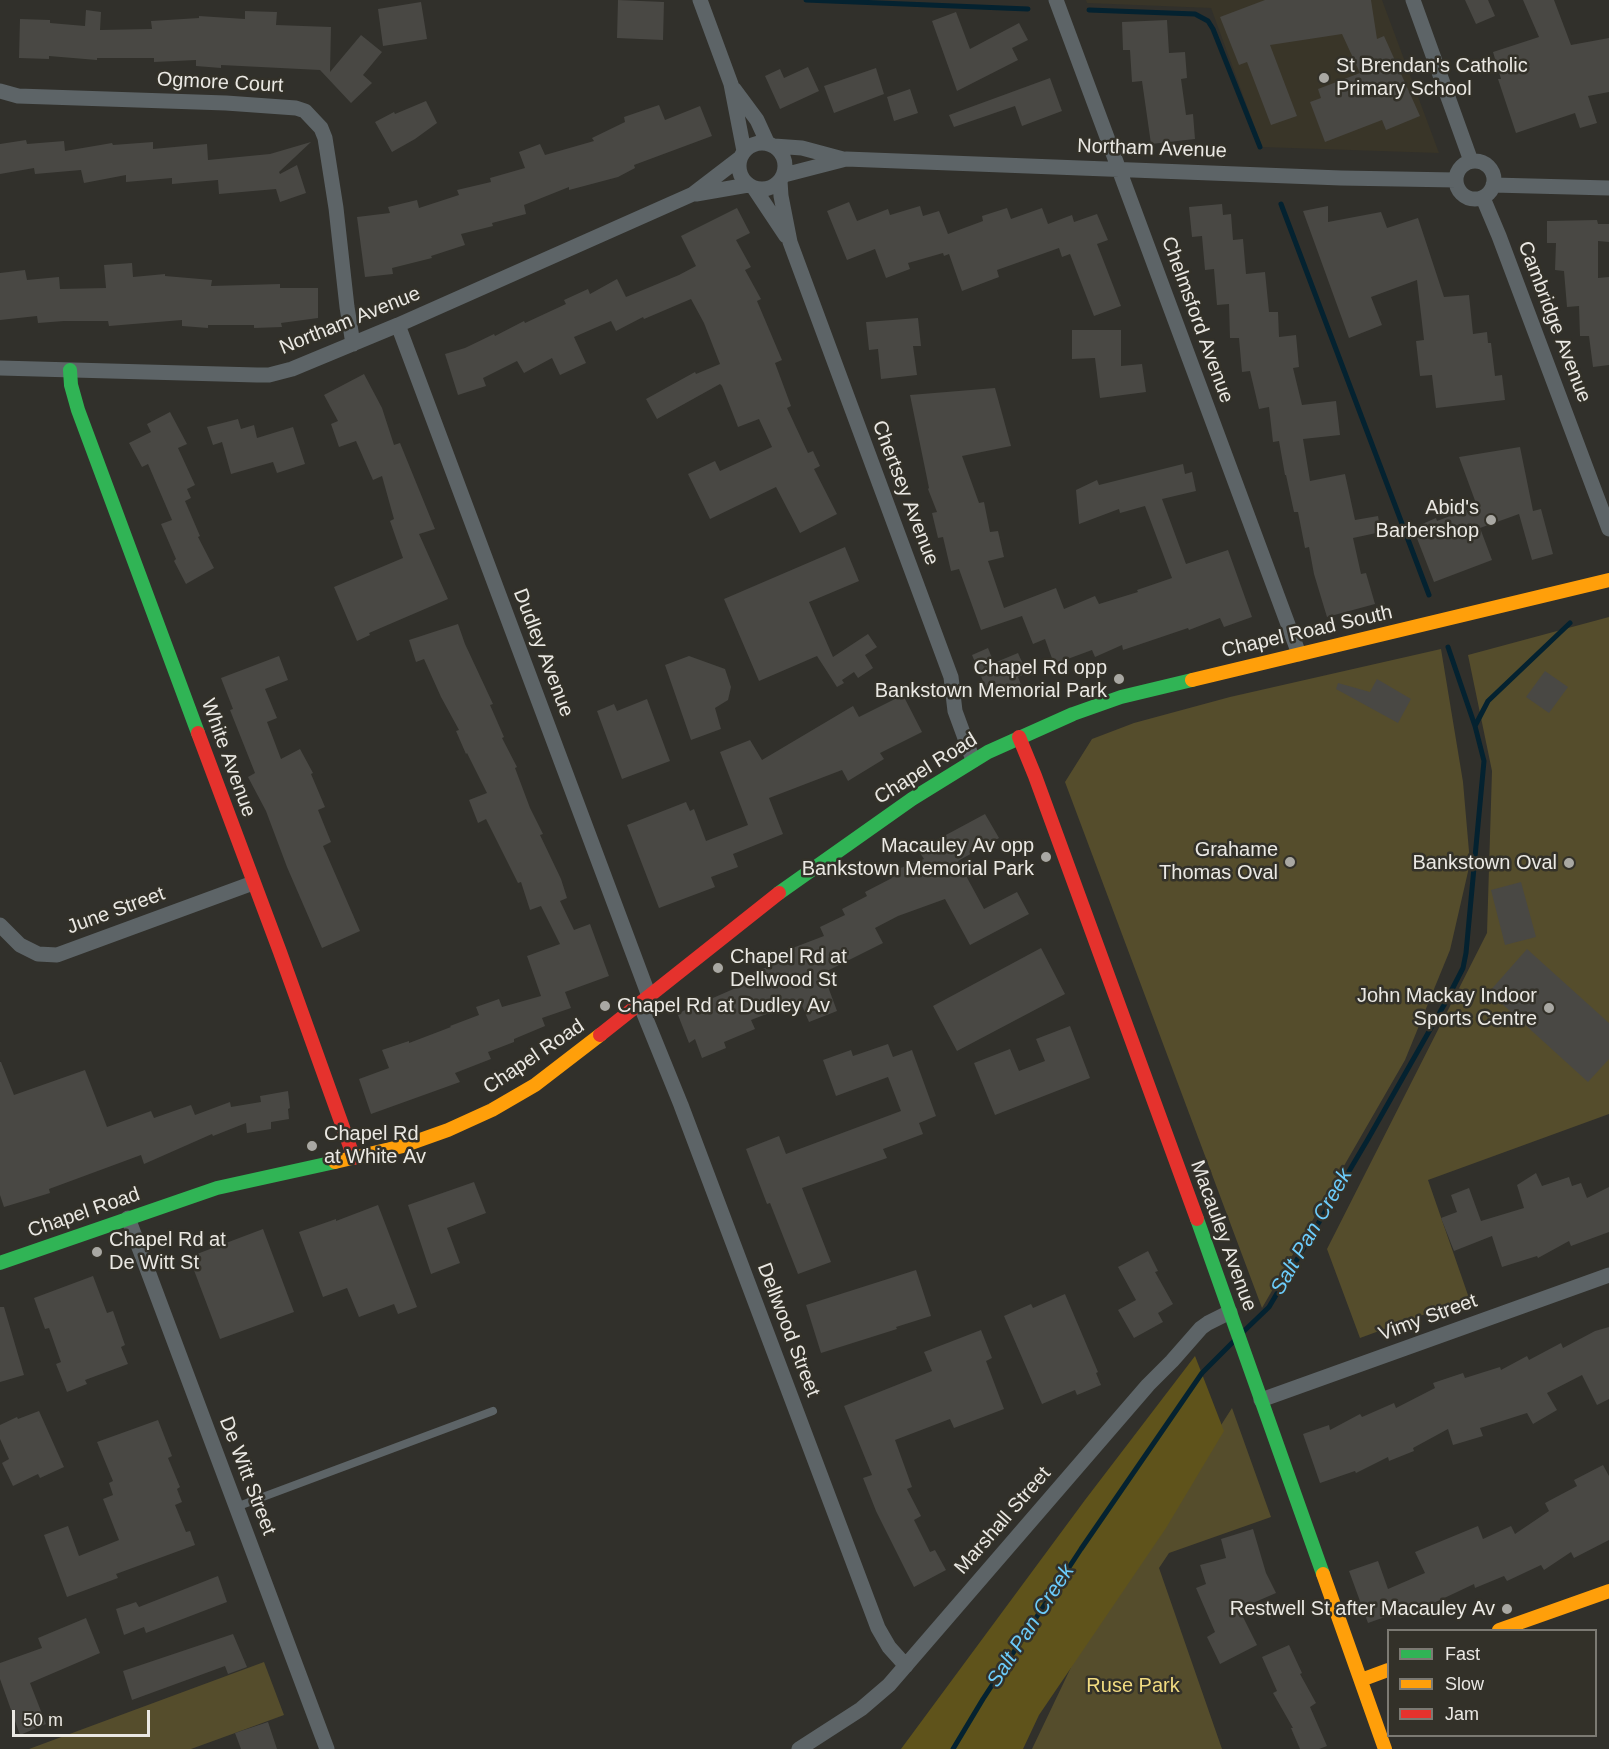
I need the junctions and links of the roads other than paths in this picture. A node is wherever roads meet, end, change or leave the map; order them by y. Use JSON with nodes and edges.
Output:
{"nodes":[{"id":1,"x":700,"y":0,"type":"edge"},
{"id":2,"x":1056,"y":0,"type":"edge"},
{"id":3,"x":1413,"y":0,"type":"edge"},
{"id":4,"x":731,"y":84,"type":"junction"},
{"id":5,"x":0,"y":91,"type":"edge"},
{"id":6,"x":771,"y":145,"type":"junction"},
{"id":7,"x":742,"y":154,"type":"junction"},
{"id":8,"x":846,"y":159,"type":"junction"},
{"id":9,"x":1472,"y":161,"type":"junction"},
{"id":10,"x":1119,"y":169,"type":"junction"},
{"id":11,"x":782,"y":178,"type":"junction"},
{"id":12,"x":1456,"y":180,"type":"junction"},
{"id":13,"x":1493,"y":185,"type":"junction"},
{"id":14,"x":751,"y":187,"type":"junction"},
{"id":15,"x":1609,"y":188,"type":"edge"},
{"id":16,"x":693,"y":194,"type":"junction"},
{"id":17,"x":1483,"y":198,"type":"junction"},
{"id":18,"x":790,"y":242,"type":"junction"},
{"id":19,"x":398,"y":325,"type":"junction"},
{"id":20,"x":353,"y":344,"type":"junction"},
{"id":21,"x":0,"y":368,"type":"edge"},
{"id":22,"x":70,"y":370,"type":"junction"},
{"id":23,"x":1609,"y":529,"type":"edge"},
{"id":24,"x":1609,"y":580,"type":"edge"},
{"id":25,"x":1299,"y":654,"type":"junction"},
{"id":26,"x":1019,"y":737,"type":"junction"},
{"id":27,"x":973,"y":760,"type":"junction"},
{"id":28,"x":253,"y":883,"type":"junction"},
{"id":29,"x":0,"y":925,"type":"edge"},
{"id":30,"x":644,"y":1000,"type":"junction"},
{"id":31,"x":354,"y":1158,"type":"junction"},
{"id":32,"x":128,"y":1218,"type":"junction"},
{"id":33,"x":0,"y":1263,"type":"edge"},
{"id":34,"x":1609,"y":1275,"type":"edge"},
{"id":35,"x":1230,"y":1312,"type":"junction"},
{"id":36,"x":1261,"y":1400,"type":"junction"},
{"id":37,"x":493,"y":1411,"type":"dead end"},
{"id":38,"x":236,"y":1507,"type":"junction"},
{"id":39,"x":1609,"y":1591,"type":"edge"},
{"id":40,"x":1501,"y":1629,"type":"edge"},
{"id":41,"x":906,"y":1666,"type":"junction"},
{"id":42,"x":1387,"y":1671,"type":"edge"},
{"id":43,"x":1361,"y":1680,"type":"junction"},
{"id":44,"x":327,"y":1749,"type":"edge"},
{"id":45,"x":799,"y":1749,"type":"edge"},
{"id":46,"x":1385,"y":1749,"type":"edge"}],
"edges":[{"from":1,"to":4,"type":"street"},
{"from":2,"to":10,"type":"street","name":"Chelmsford Avenue"},
{"from":3,"to":9,"type":"street"},
{"from":4,"to":6,"type":"street"},
{"from":4,"to":7,"type":"street"},
{"from":5,"to":20,"type":"street","name":"Ogmore Court"},
{"from":6,"to":7,"type":"street"},
{"from":6,"to":8,"type":"street","name":"Northam Avenue"},
{"from":6,"to":11,"type":"street"},
{"from":7,"to":14,"type":"street"},
{"from":7,"to":16,"type":"street","name":"Northam Avenue"},
{"from":8,"to":10,"type":"street","name":"Northam Avenue"},
{"from":8,"to":11,"type":"street","name":"Northam Avenue"},
{"from":9,"to":12,"type":"street"},
{"from":9,"to":13,"type":"street"},
{"from":10,"to":12,"type":"street","name":"Northam Avenue"},
{"from":10,"to":25,"type":"street","name":"Chelmsford Avenue"},
{"from":11,"to":14,"type":"street"},
{"from":11,"to":18,"type":"street","name":"Chertsey Avenue"},
{"from":12,"to":17,"type":"street"},
{"from":13,"to":15,"type":"street"},
{"from":13,"to":17,"type":"street"},
{"from":14,"to":16,"type":"street","name":"Northam Avenue"},
{"from":14,"to":18,"type":"street","name":"Chertsey Avenue"},
{"from":16,"to":19,"type":"street","name":"Northam Avenue"},
{"from":17,"to":23,"type":"street","name":"Cambridge Avenue"},
{"from":18,"to":27,"type":"street","name":"Chertsey Avenue"},
{"from":19,"to":20,"type":"street","name":"Northam Avenue"},
{"from":19,"to":30,"type":"street","name":"Dudley Avenue"},
{"from":20,"to":22,"type":"street","name":"Northam Avenue"},
{"from":21,"to":22,"type":"street","name":"Northam Avenue"},
{"from":22,"to":28,"type":"main road","name":"White Avenue"},
{"from":24,"to":25,"type":"main road","name":"Chapel Road South"},
{"from":25,"to":26,"type":"main road","name":"Chapel Road South"},
{"from":26,"to":27,"type":"main road","name":"Chapel Road"},
{"from":26,"to":35,"type":"main road","name":"Macauley Avenue"},
{"from":27,"to":30,"type":"main road","name":"Chapel Road"},
{"from":28,"to":29,"type":"street","name":"June Street"},
{"from":28,"to":31,"type":"main road","name":"White Avenue"},
{"from":30,"to":31,"type":"main road","name":"Chapel Road"},
{"from":30,"to":41,"type":"street","name":"Dellwood Street"},
{"from":31,"to":32,"type":"main road","name":"Chapel Road"},
{"from":32,"to":33,"type":"main road","name":"Chapel Road"},
{"from":32,"to":38,"type":"street","name":"De Witt Street"},
{"from":34,"to":36,"type":"street","name":"Vimy Street"},
{"from":35,"to":36,"type":"main road","name":"Macauley Avenue"},
{"from":35,"to":41,"type":"street","name":"Marshall Street"},
{"from":36,"to":43,"type":"main road","name":"Macauley Avenue"},
{"from":37,"to":38,"type":"lane"},
{"from":38,"to":44,"type":"street","name":"De Witt Street"},
{"from":39,"to":40,"type":"main road"},
{"from":41,"to":45,"type":"street","name":"Marshall Street"},
{"from":42,"to":43,"type":"main road"},
{"from":43,"to":46,"type":"main road","name":"Macauley Avenue"}]}
